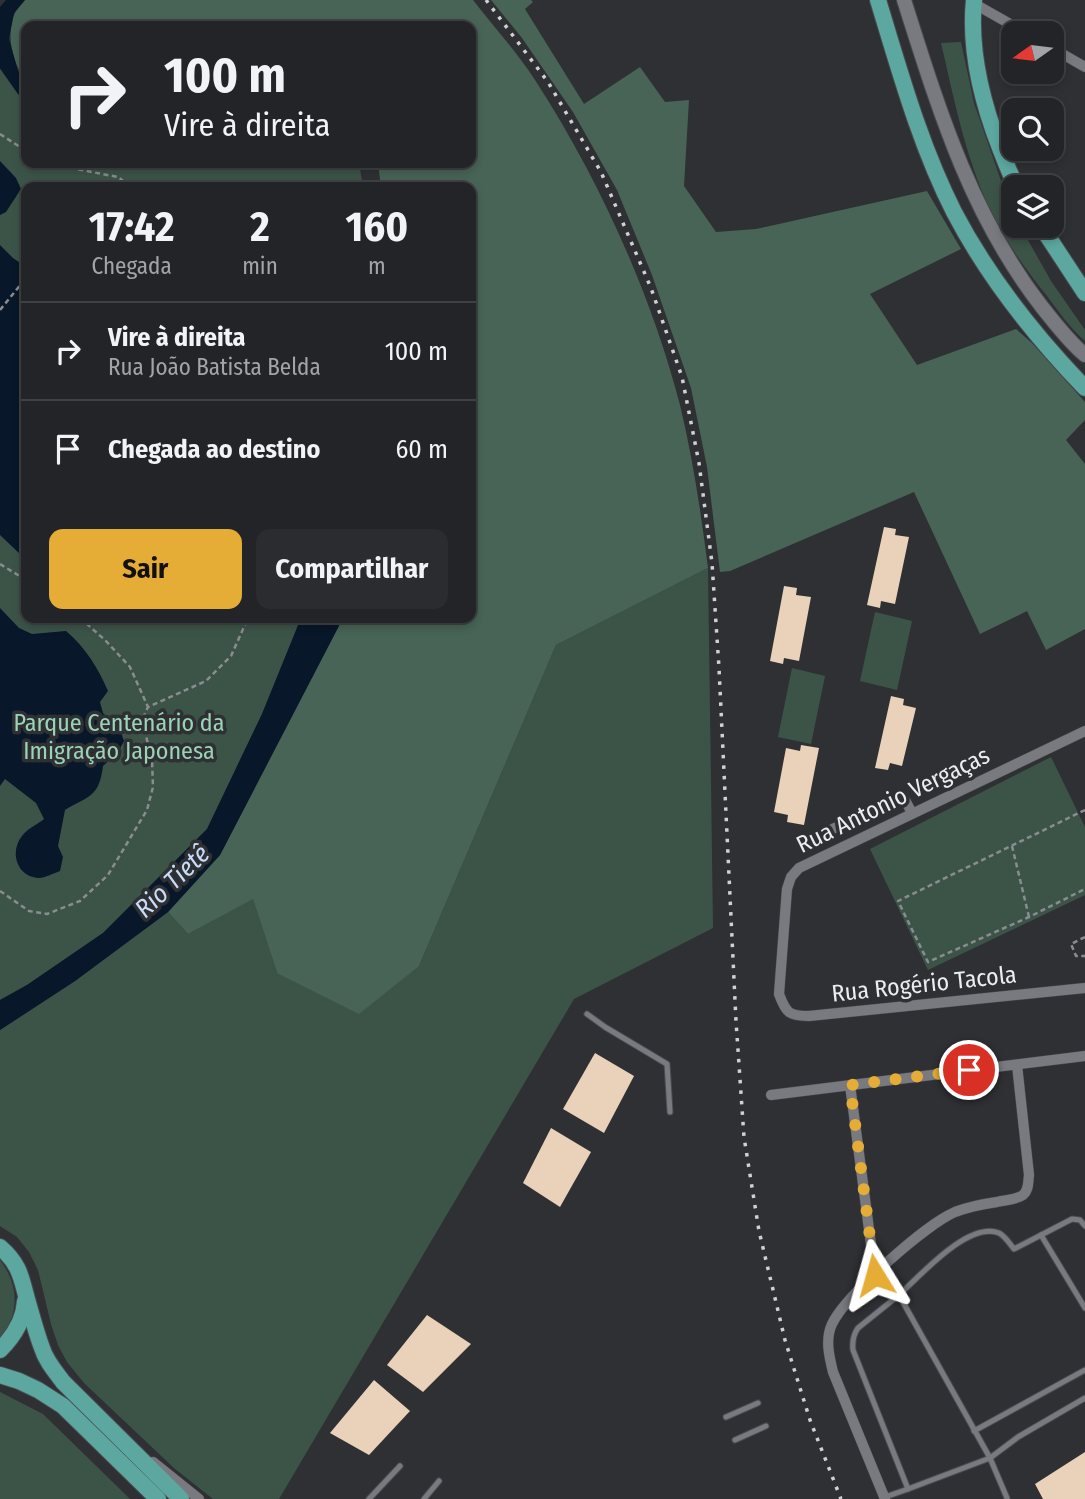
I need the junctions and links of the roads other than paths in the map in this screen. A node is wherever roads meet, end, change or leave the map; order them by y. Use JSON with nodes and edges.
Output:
{"nodes":[{"id":1,"x":878,"y":0,"type":"edge"},
{"id":2,"x":904,"y":0,"type":"edge"},
{"id":3,"x":973,"y":1,"type":"edge"},
{"id":4,"x":1006,"y":21,"type":"edge"},
{"id":5,"x":1064,"y":55,"type":"edge"},
{"id":6,"x":1085,"y":58,"type":"edge"},
{"id":7,"x":1085,"y":67,"type":"edge"},
{"id":8,"x":1011,"y":175,"type":"edge"},
{"id":9,"x":1049,"y":238,"type":"edge"},
{"id":10,"x":1085,"y":293,"type":"edge"},
{"id":11,"x":1085,"y":355,"type":"edge"},
{"id":12,"x":1085,"y":388,"type":"edge"},
{"id":13,"x":1085,"y":731,"type":"edge"},
{"id":14,"x":912,"y":813,"type":"junction"},
{"id":15,"x":816,"y":837,"type":"dead end"},
{"id":16,"x":1085,"y":988,"type":"edge"},
{"id":17,"x":779,"y":994,"type":"joint"},
{"id":18,"x":587,"y":1014,"type":"dead end"},
{"id":19,"x":1085,"y":1056,"type":"edge"},
{"id":20,"x":1017,"y":1065,"type":"junction"},
{"id":21,"x":850,"y":1085,"type":"junction"},
{"id":22,"x":771,"y":1095,"type":"dead end"},
{"id":23,"x":670,"y":1112,"type":"dead end"},
{"id":24,"x":1085,"y":1226,"type":"edge"},
{"id":25,"x":1041,"y":1235,"type":"junction"},
{"id":26,"x":0,"y":1247,"type":"edge"},
{"id":27,"x":875,"y":1275,"type":"junction"},
{"id":28,"x":26,"y":1291,"type":"junction"},
{"id":29,"x":899,"y":1295,"type":"junction"},
{"id":30,"x":1085,"y":1308,"type":"edge"},
{"id":31,"x":0,"y":1350,"type":"edge"},
{"id":32,"x":1085,"y":1370,"type":"edge"},
{"id":33,"x":0,"y":1374,"type":"edge"},
{"id":34,"x":1085,"y":1398,"type":"edge"},
{"id":35,"x":758,"y":1403,"type":"dead end"},
{"id":36,"x":85,"y":1404,"type":"junction"},
{"id":37,"x":726,"y":1417,"type":"dead end"},
{"id":38,"x":766,"y":1426,"type":"dead end"},
{"id":39,"x":974,"y":1431,"type":"junction"},
{"id":40,"x":735,"y":1440,"type":"dead end"},
{"id":41,"x":990,"y":1458,"type":"junction"},
{"id":42,"x":400,"y":1466,"type":"dead end"},
{"id":43,"x":439,"y":1481,"type":"dead end"},
{"id":44,"x":908,"y":1489,"type":"junction"},
{"id":45,"x":885,"y":1498,"type":"edge"},
{"id":46,"x":158,"y":1499,"type":"edge"},
{"id":47,"x":181,"y":1499,"type":"edge"},
{"id":48,"x":199,"y":1499,"type":"edge"},
{"id":49,"x":369,"y":1499,"type":"edge"},
{"id":50,"x":424,"y":1499,"type":"edge"},
{"id":51,"x":1007,"y":1499,"type":"edge"}],
"edges":[{"from":1,"to":12,"type":"main road"},
{"from":2,"to":11,"type":"main road"},
{"from":3,"to":4,"type":"street"},
{"from":3,"to":8,"type":"main road"},
{"from":5,"to":7,"type":"street"},
{"from":6,"to":7,"type":"street"},
{"from":9,"to":10,"type":"main road"},
{"from":13,"to":14,"type":"street","name":"Rua Antonio Vergaças"},
{"from":14,"to":15,"type":"street"},
{"from":14,"to":17,"type":"street","name":"Rua Antonio Vergaças"},
{"from":16,"to":17,"type":"street","name":"Rua Rogério Tacola"},
{"from":18,"to":23,"type":"lane"},
{"from":19,"to":20,"type":"street"},
{"from":20,"to":21,"type":"street"},
{"from":20,"to":27,"type":"street"},
{"from":21,"to":22,"type":"street"},
{"from":21,"to":27,"type":"street"},
{"from":24,"to":25,"type":"lane"},
{"from":25,"to":29,"type":"lane"},
{"from":25,"to":30,"type":"lane"},
{"from":26,"to":28,"type":"main road"},
{"from":27,"to":45,"type":"street"},
{"from":28,"to":31,"type":"main road"},
{"from":28,"to":36,"type":"main road"},
{"from":29,"to":39,"type":"lane"},
{"from":29,"to":44,"type":"lane"},
{"from":32,"to":39,"type":"lane"},
{"from":33,"to":46,"type":"main road"},
{"from":34,"to":41,"type":"lane"},
{"from":35,"to":37,"type":"lane"},
{"from":36,"to":47,"type":"main road"},
{"from":36,"to":48,"type":"street"},
{"from":38,"to":40,"type":"lane"},
{"from":39,"to":41,"type":"lane"},
{"from":41,"to":44,"type":"lane"},
{"from":41,"to":51,"type":"lane"},
{"from":42,"to":49,"type":"lane"},
{"from":43,"to":50,"type":"lane"},
{"from":44,"to":45,"type":"lane"}]}
